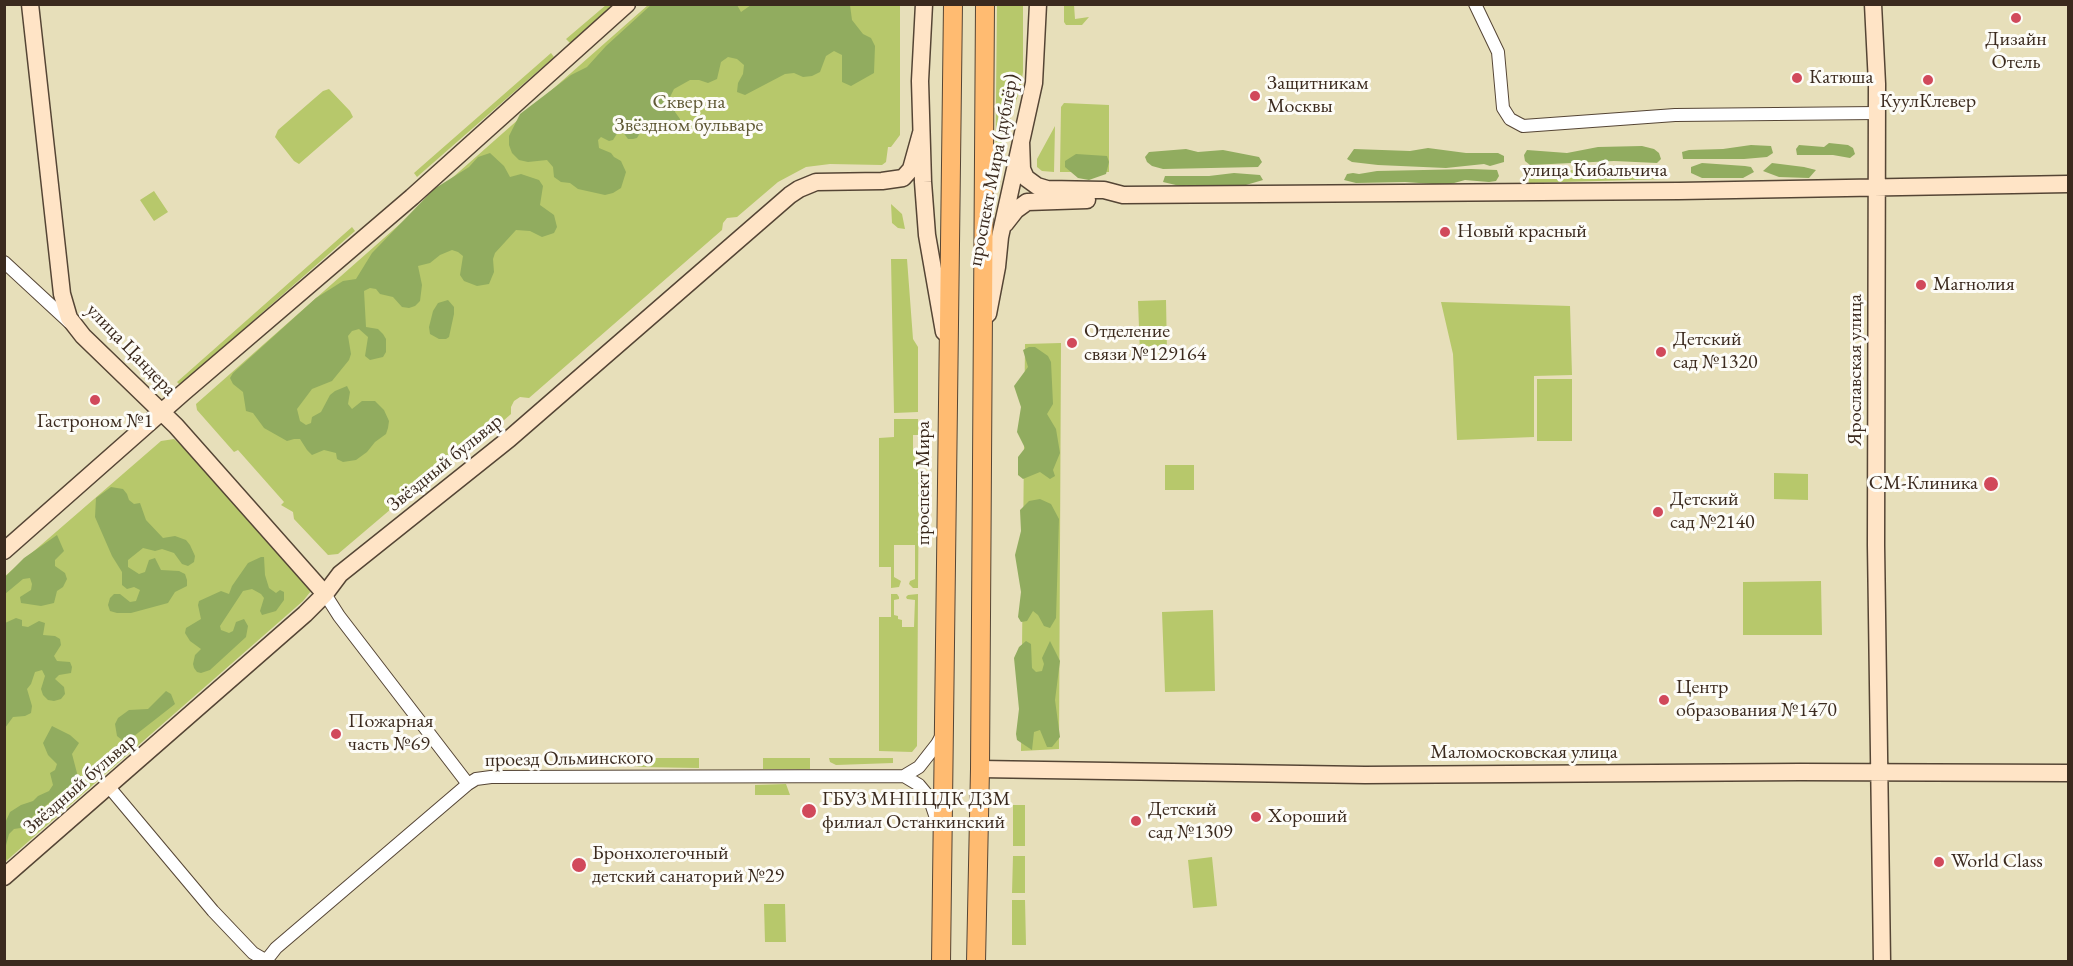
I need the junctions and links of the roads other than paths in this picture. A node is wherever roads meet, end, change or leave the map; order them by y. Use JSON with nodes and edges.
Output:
{"nodes":[{"id":1,"x":30,"y":4,"type":"edge"},
{"id":2,"x":627,"y":4,"type":"edge"},
{"id":3,"x":924,"y":4,"type":"edge"},
{"id":4,"x":1038,"y":4,"type":"edge"},
{"id":5,"x":1475,"y":4,"type":"edge"},
{"id":6,"x":1873,"y":4,"type":"edge"},
{"id":7,"x":984,"y":9,"type":"edge"},
{"id":8,"x":953,"y":10,"type":"edge"},
{"id":9,"x":1877,"y":113,"type":"junction"},
{"id":10,"x":921,"y":133,"type":"junction"},
{"id":11,"x":1021,"y":141,"type":"junction"},
{"id":12,"x":2068,"y":184,"type":"edge"},
{"id":13,"x":1877,"y":186,"type":"junction"},
{"id":14,"x":1123,"y":195,"type":"junction"},
{"id":15,"x":1000,"y":237,"type":"junction"},
{"id":16,"x":4,"y":262,"type":"edge"},
{"id":17,"x":76,"y":329,"type":"junction"},
{"id":18,"x":982,"y":342,"type":"junction"},
{"id":19,"x":947,"y":353,"type":"junction"},
{"id":20,"x":162,"y":411,"type":"junction"},
{"id":21,"x":4,"y":551,"type":"edge"},
{"id":22,"x":325,"y":594,"type":"junction"},
{"id":23,"x":944,"y":731,"type":"junction"},
{"id":24,"x":980,"y":769,"type":"junction"},
{"id":25,"x":1879,"y":772,"type":"junction"},
{"id":26,"x":2068,"y":773,"type":"edge"},
{"id":27,"x":904,"y":776,"type":"junction"},
{"id":28,"x":468,"y":784,"type":"junction"},
{"id":29,"x":109,"y":787,"type":"junction"},
{"id":30,"x":943,"y":845,"type":"junction"},
{"id":31,"x":4,"y":877,"type":"edge"},
{"id":32,"x":265,"y":961,"type":"edge"},
{"id":33,"x":941,"y":962,"type":"edge"},
{"id":34,"x":976,"y":962,"type":"edge"},
{"id":35,"x":1882,"y":962,"type":"edge"}],
"edges":[{"from":1,"to":17,"type":"street","name":"улица Цандера"},
{"from":2,"to":20,"type":"street"},
{"from":3,"to":10,"type":"street"},
{"from":4,"to":11,"type":"street","name":"проспект Мира (дублёр)"},
{"from":5,"to":9,"type":"street"},
{"from":6,"to":9,"type":"street","name":"Ярославская улица"},
{"from":7,"to":18,"type":"main road"},
{"from":8,"to":19,"type":"main road","name":"проспект Мира"},
{"from":9,"to":13,"type":"street","name":"Ярославская улица"},
{"from":10,"to":19,"type":"street"},
{"from":10,"to":22,"type":"street","name":"Звёздный бульвар"},
{"from":11,"to":14,"type":"street","name":"улица Кибальчича"},
{"from":11,"to":15,"type":"street","name":"проспект Мира (дублёр)"},
{"from":12,"to":13,"type":"street","name":"улица Кибальчича"},
{"from":13,"to":14,"type":"street","name":"улица Кибальчича"},
{"from":13,"to":25,"type":"street","name":"Ярославская улица"},
{"from":14,"to":15,"type":"street","name":"улица Кибальчича"},
{"from":15,"to":18,"type":"street","name":"проспект Мира (дублёр)"},
{"from":16,"to":17,"type":"street"},
{"from":17,"to":20,"type":"street","name":"улица Цандера"},
{"from":18,"to":24,"type":"main road"},
{"from":19,"to":23,"type":"main road","name":"проспект Мира"},
{"from":20,"to":21,"type":"street"},
{"from":20,"to":22,"type":"street","name":"улица Цандера"},
{"from":22,"to":28,"type":"street"},
{"from":22,"to":29,"type":"street","name":"Звёздный бульвар"},
{"from":23,"to":27,"type":"street"},
{"from":23,"to":30,"type":"main road","name":"проспект Мира"},
{"from":24,"to":25,"type":"street","name":"Маломосковская улица"},
{"from":24,"to":34,"type":"main road"},
{"from":25,"to":26,"type":"street","name":"Маломосковская улица"},
{"from":25,"to":35,"type":"street","name":"Ярославская улица"},
{"from":27,"to":28,"type":"street","name":"проезд Ольминского"},
{"from":27,"to":30,"type":"street"},
{"from":28,"to":32,"type":"street","name":"проезд Ольминского"},
{"from":29,"to":31,"type":"street","name":"Звёздный бульвар"},
{"from":29,"to":32,"type":"street","name":"проезд Ольминского"},
{"from":30,"to":33,"type":"main road","name":"проспект Мира"}]}
